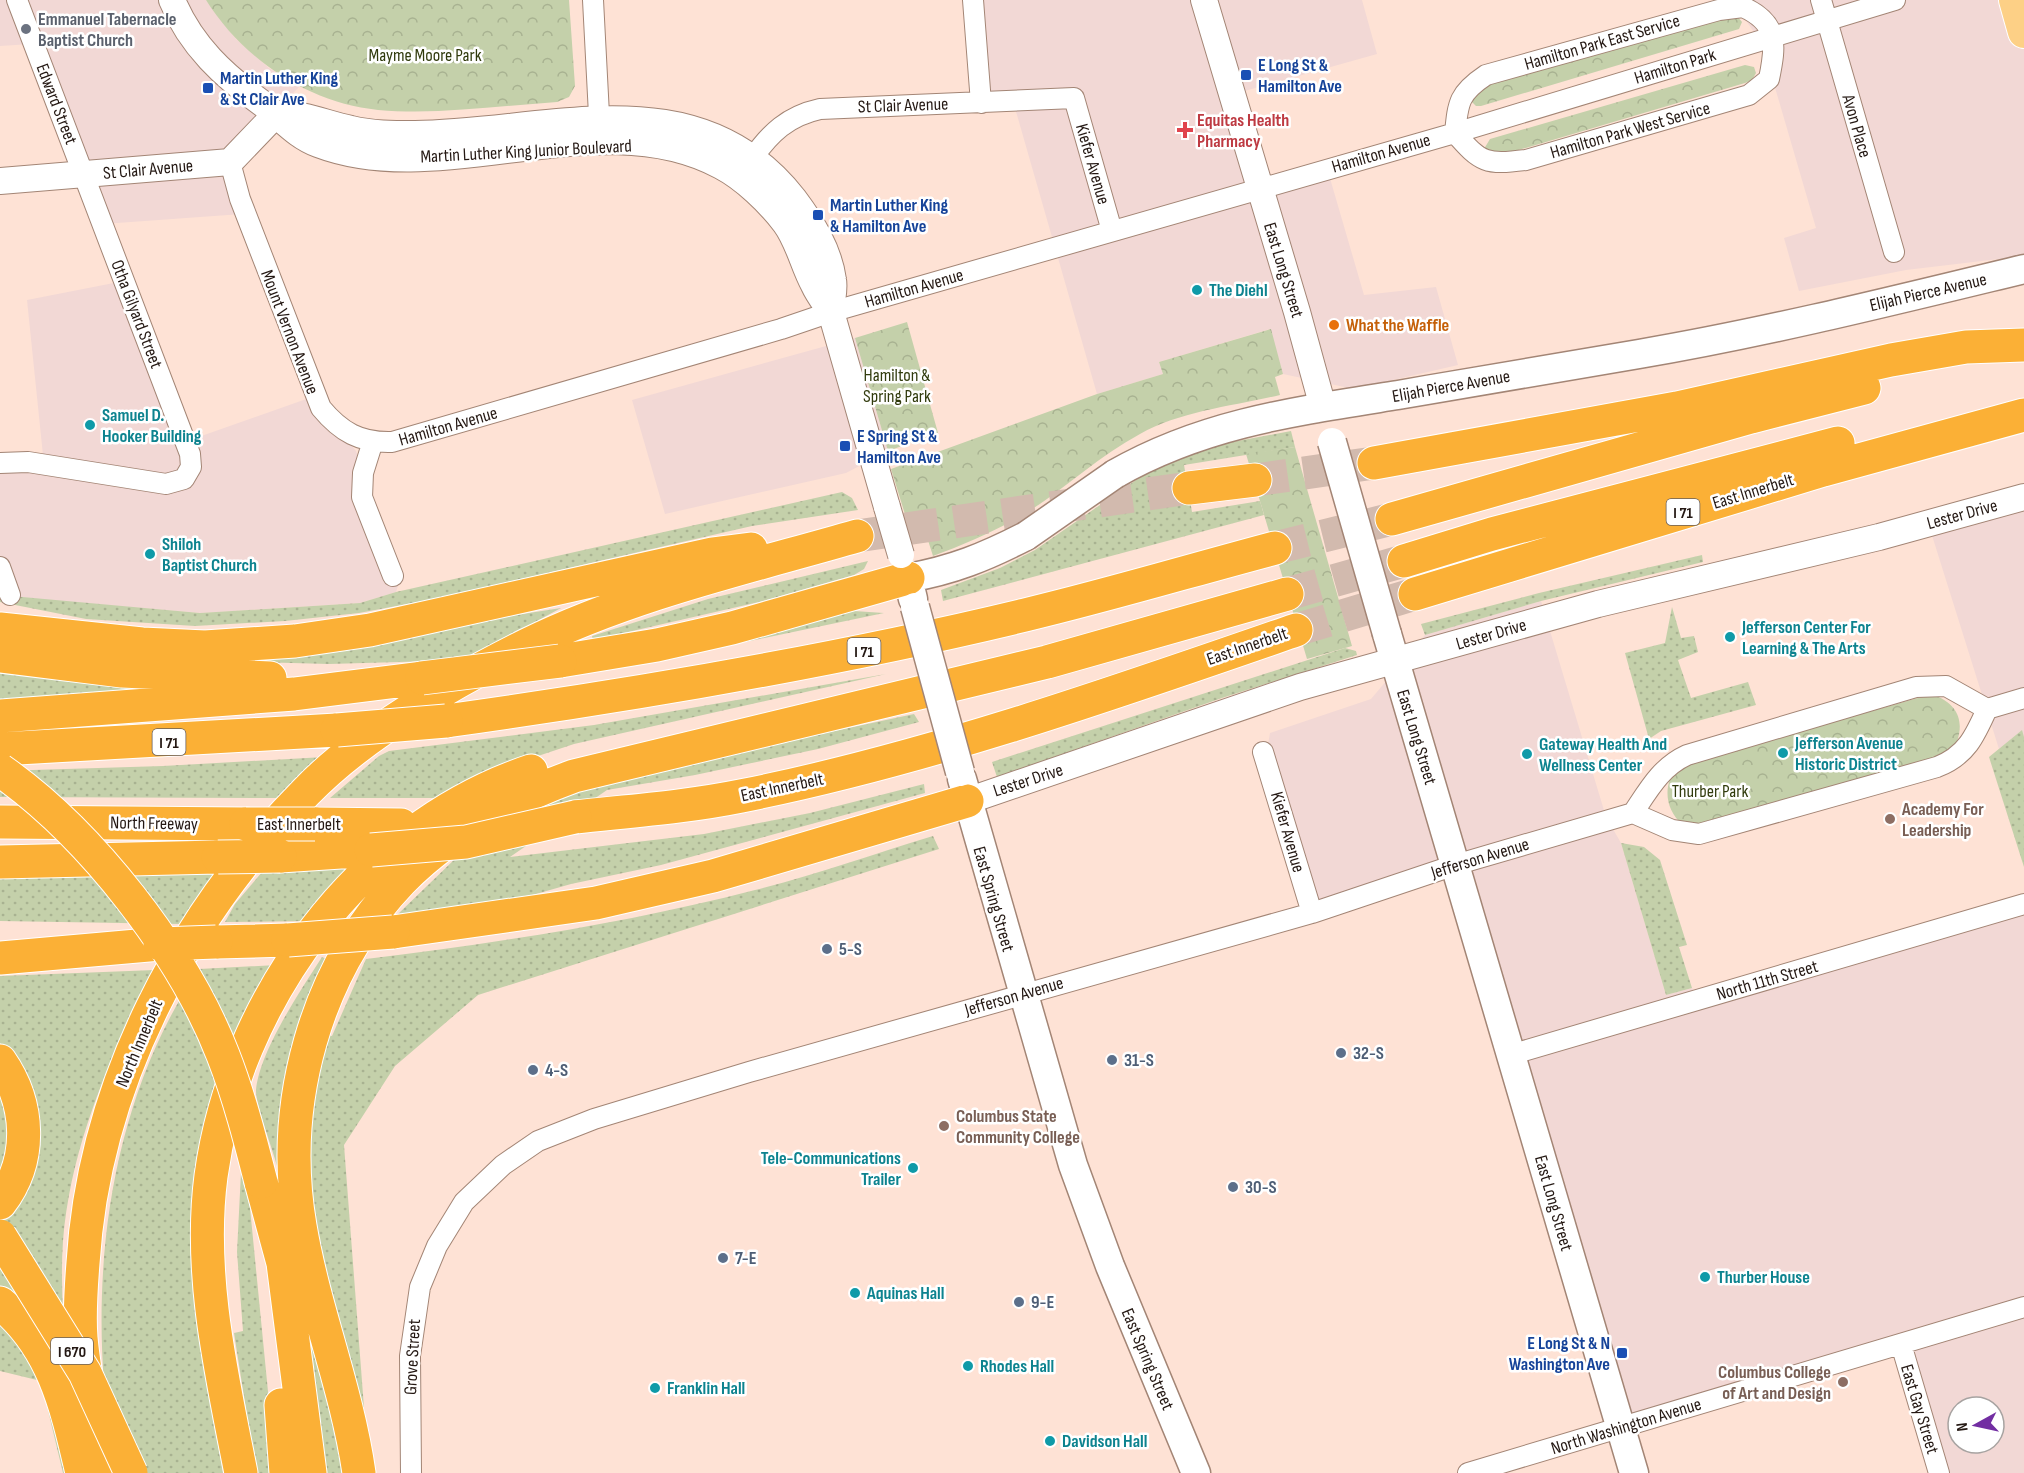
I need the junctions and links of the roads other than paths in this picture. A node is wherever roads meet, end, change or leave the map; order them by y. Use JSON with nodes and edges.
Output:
{"nodes":[{"id":1,"x":17,"y":0,"type":"edge"},
{"id":2,"x":172,"y":0,"type":"edge"},
{"id":3,"x":593,"y":0,"type":"edge"},
{"id":4,"x":973,"y":0,"type":"edge"},
{"id":5,"x":1204,"y":0,"type":"edge"},
{"id":6,"x":1821,"y":0,"type":"edge"},
{"id":7,"x":1895,"y":0,"type":"edge"},
{"id":8,"x":2015,"y":0,"type":"edge"},
{"id":9,"x":1826,"y":20,"type":"junction"},
{"id":10,"x":2024,"y":32,"type":"edge"},
{"id":11,"x":1773,"y":37,"type":"junction"},
{"id":12,"x":1074,"y":98,"type":"joint"},
{"id":13,"x":981,"y":103,"type":"junction"},
{"id":14,"x":276,"y":114,"type":"junction"},
{"id":15,"x":600,"y":131,"type":"junction"},
{"id":16,"x":1455,"y":132,"type":"junction"},
{"id":17,"x":752,"y":159,"type":"junction"},
{"id":18,"x":230,"y":162,"type":"junction"},
{"id":19,"x":84,"y":175,"type":"junction"},
{"id":20,"x":0,"y":181,"type":"edge"},
{"id":21,"x":1259,"y":188,"type":"junction"},
{"id":22,"x":1112,"y":231,"type":"junction"},
{"id":23,"x":1894,"y":252,"type":"dead end"},
{"id":24,"x":2024,"y":269,"type":"edge"},
{"id":25,"x":831,"y":312,"type":"junction"},
{"id":26,"x":2024,"y":346,"type":"edge"},
{"id":27,"x":1323,"y":407,"type":"junction"},
{"id":28,"x":2024,"y":415,"type":"edge"},
{"id":29,"x":1952,"y":435,"type":"junction"},
{"id":30,"x":373,"y":441,"type":"junction"},
{"id":31,"x":0,"y":463,"type":"edge"},
{"id":32,"x":1374,"y":463,"type":"tunnel mouth"},
{"id":33,"x":1255,"y":480,"type":"tunnel mouth"},
{"id":34,"x":1189,"y":488,"type":"tunnel mouth"},
{"id":35,"x":2024,"y":497,"type":"edge"},
{"id":36,"x":1392,"y":519,"type":"tunnel mouth"},
{"id":37,"x":1275,"y":548,"type":"tunnel mouth"},
{"id":38,"x":1404,"y":561,"type":"tunnel mouth"},
{"id":39,"x":0,"y":567,"type":"edge"},
{"id":40,"x":393,"y":576,"type":"dead end"},
{"id":41,"x":908,"y":580,"type":"junction"},
{"id":42,"x":1287,"y":594,"type":"tunnel mouth"},
{"id":43,"x":1415,"y":594,"type":"tunnel mouth"},
{"id":44,"x":5,"y":609,"type":"edge"},
{"id":45,"x":0,"y":629,"type":"edge"},
{"id":46,"x":1296,"y":630,"type":"tunnel mouth"},
{"id":47,"x":56,"y":636,"type":"junction"},
{"id":48,"x":0,"y":656,"type":"edge"},
{"id":49,"x":1394,"y":661,"type":"junction"},
{"id":50,"x":418,"y":693,"type":"junction"},
{"id":51,"x":2024,"y":698,"type":"edge"},
{"id":52,"x":868,"y":707,"type":"junction"},
{"id":53,"x":1987,"y":709,"type":"junction"},
{"id":54,"x":0,"y":716,"type":"edge"},
{"id":55,"x":0,"y":749,"type":"edge"},
{"id":56,"x":1263,"y":752,"type":"dead end"},
{"id":57,"x":0,"y":770,"type":"edge"},
{"id":58,"x":964,"y":786,"type":"junction"},
{"id":59,"x":1633,"y":813,"type":"junction"},
{"id":60,"x":575,"y":817,"type":"junction"},
{"id":61,"x":0,"y":822,"type":"edge"},
{"id":62,"x":415,"y":823,"type":"junction"},
{"id":63,"x":246,"y":824,"type":"joint"},
{"id":64,"x":0,"y":862,"type":"edge"},
{"id":65,"x":1455,"y":865,"type":"junction"},
{"id":66,"x":2024,"y":904,"type":"edge"},
{"id":67,"x":1312,"y":913,"type":"junction"},
{"id":68,"x":0,"y":935,"type":"edge"},
{"id":69,"x":160,"y":944,"type":"junction"},
{"id":70,"x":0,"y":958,"type":"edge"},
{"id":71,"x":1022,"y":993,"type":"junction"},
{"id":72,"x":1510,"y":1054,"type":"junction"},
{"id":73,"x":0,"y":1061,"type":"edge"},
{"id":74,"x":261,"y":1182,"type":"junction"},
{"id":75,"x":0,"y":1203,"type":"edge"},
{"id":76,"x":0,"y":1236,"type":"edge"},
{"id":77,"x":436,"y":1246,"type":"joint"},
{"id":78,"x":0,"y":1303,"type":"edge"},
{"id":79,"x":2024,"y":1307,"type":"edge"},
{"id":80,"x":1901,"y":1344,"type":"junction"},
{"id":81,"x":1620,"y":1428,"type":"junction"},
{"id":82,"x":82,"y":1473,"type":"edge"},
{"id":83,"x":104,"y":1473,"type":"edge"},
{"id":84,"x":130,"y":1473,"type":"edge"},
{"id":85,"x":241,"y":1473,"type":"edge"},
{"id":86,"x":286,"y":1473,"type":"edge"},
{"id":87,"x":310,"y":1473,"type":"edge"},
{"id":88,"x":359,"y":1473,"type":"edge"},
{"id":89,"x":411,"y":1473,"type":"edge"},
{"id":90,"x":1196,"y":1473,"type":"edge"},
{"id":91,"x":1468,"y":1473,"type":"edge"},
{"id":92,"x":1634,"y":1473,"type":"edge"},
{"id":93,"x":1939,"y":1473,"type":"edge"}],
"edges":[{"from":1,"to":19,"type":"street","name":"Edward Street"},
{"from":2,"to":14,"type":"street"},
{"from":3,"to":15,"type":"street"},
{"from":4,"to":13,"type":"street"},
{"from":5,"to":21,"type":"street","name":"East Long Street"},
{"from":6,"to":9,"type":"street","name":"Avon Place"},
{"from":7,"to":9,"type":"street","name":"Hamilton Park"},
{"from":8,"to":10,"type":"main road"},
{"from":9,"to":11,"type":"street","name":"Hamilton Park"},
{"from":9,"to":23,"type":"street","name":"Avon Place"},
{"from":11,"to":16,"type":"street","name":"Hamilton Park"},
{"from":11,"to":16,"type":"street","name":"Hamilton Park East Service"},
{"from":11,"to":16,"type":"street","name":"Hamilton Park West Service"},
{"from":12,"to":13,"type":"street","name":"St Clair Avenue"},
{"from":12,"to":22,"type":"street","name":"Kiefer Avenue"},
{"from":13,"to":17,"type":"street","name":"St Clair Avenue"},
{"from":14,"to":15,"type":"street","name":"Martin Luther King Junior Boulevard"},
{"from":14,"to":18,"type":"street"},
{"from":15,"to":17,"type":"street","name":"Martin Luther King Junior Boulevard"},
{"from":15,"to":25,"type":"street","name":"Martin Luther King Junior Boulevard"},
{"from":16,"to":21,"type":"street","name":"Hamilton Avenue"},
{"from":17,"to":25,"type":"street","name":"Martin Luther King Junior Boulevard"},
{"from":18,"to":19,"type":"street","name":"St Clair Avenue"},
{"from":18,"to":30,"type":"street","name":"Mount Vernon Avenue"},
{"from":19,"to":20,"type":"street","name":"St Clair Avenue"},
{"from":19,"to":31,"type":"street","name":"Otha Gilyard Street"},
{"from":21,"to":22,"type":"street","name":"Hamilton Avenue"},
{"from":21,"to":27,"type":"street","name":"East Long Street"},
{"from":22,"to":25,"type":"street","name":"Hamilton Avenue"},
{"from":24,"to":27,"type":"main road","name":"Elijah Pierce Avenue"},
{"from":25,"to":30,"type":"street","name":"Hamilton Avenue"},
{"from":25,"to":41,"type":"street","name":"East Spring Street","bridge":true},
{"from":26,"to":32,"type":"highway"},
{"from":26,"to":36,"type":"highway"},
{"from":27,"to":41,"type":"main road","name":"Elijah Pierce Avenue","bridge":true},
{"from":27,"to":49,"type":"main road","name":"East Long Street","bridge":true},
{"from":28,"to":29,"type":"highway","name":"East Innerbelt","number":"I 71"},
{"from":29,"to":38,"type":"highway"},
{"from":29,"to":43,"type":"highway","name":"East Innerbelt","number":"I 71"},
{"from":30,"to":40,"type":"street"},
{"from":33,"to":34,"type":"highway"},
{"from":35,"to":49,"type":"street","name":"Lester Drive"},
{"from":37,"to":55,"type":"highway","number":"I 71","bridge":true},
{"from":39,"to":44,"type":"street"},
{"from":41,"to":50,"type":"highway","bridge":true},
{"from":41,"to":58,"type":"main road","name":"East Spring Street","bridge":true},
{"from":42,"to":52,"type":"highway"},
{"from":44,"to":47,"type":"highway"},
{"from":45,"to":47,"type":"highway"},
{"from":46,"to":60,"type":"highway","name":"East Innerbelt"},
{"from":47,"to":50,"type":"highway"},
{"from":48,"to":50,"type":"highway"},
{"from":49,"to":58,"type":"street","name":"Lester Drive"},
{"from":49,"to":65,"type":"main road","name":"East Long Street"},
{"from":50,"to":54,"type":"highway"},
{"from":50,"to":83,"type":"highway","name":"North Innerbelt"},
{"from":51,"to":53,"type":"street"},
{"from":52,"to":62,"type":"highway"},
{"from":52,"to":88,"type":"highway"},
{"from":53,"to":59,"type":"street"},
{"from":53,"to":59,"type":"street"},
{"from":56,"to":67,"type":"street","name":"Kiefer Avenue"},
{"from":57,"to":74,"type":"highway","bridge":true},
{"from":58,"to":69,"type":"highway","bridge":true},
{"from":58,"to":71,"type":"main road","name":"East Spring Street"},
{"from":59,"to":65,"type":"street","name":"Jefferson Avenue"},
{"from":60,"to":62,"type":"highway","name":"East Innerbelt","bridge":true},
{"from":60,"to":64,"type":"highway","bridge":true},
{"from":61,"to":63,"type":"highway","name":"North Freeway"},
{"from":62,"to":63,"type":"highway","name":"East Innerbelt","bridge":true},
{"from":62,"to":85,"type":"highway"},
{"from":65,"to":67,"type":"street","name":"Jefferson Avenue"},
{"from":65,"to":72,"type":"main road","name":"East Long Street"},
{"from":66,"to":72,"type":"street","name":"North 11th Street"},
{"from":67,"to":71,"type":"street","name":"Jefferson Avenue"},
{"from":68,"to":69,"type":"highway"},
{"from":69,"to":70,"type":"highway"},
{"from":71,"to":77,"type":"street","name":"Jefferson Avenue"},
{"from":71,"to":90,"type":"main road","name":"East Spring Street"},
{"from":72,"to":81,"type":"main road","name":"East Long Street"},
{"from":73,"to":75,"type":"highway"},
{"from":74,"to":86,"type":"highway"},
{"from":74,"to":87,"type":"highway"},
{"from":76,"to":84,"type":"highway","number":"I 670","bridge":true},
{"from":77,"to":89,"type":"street","name":"Grove Street"},
{"from":78,"to":82,"type":"highway"},
{"from":79,"to":80,"type":"street","name":"North Washington Avenue"},
{"from":80,"to":81,"type":"street","name":"North Washington Avenue"},
{"from":80,"to":93,"type":"street","name":"East Gay Street"},
{"from":81,"to":91,"type":"street","name":"North Washington Avenue"},
{"from":81,"to":92,"type":"main road","name":"East Long Street"}]}
